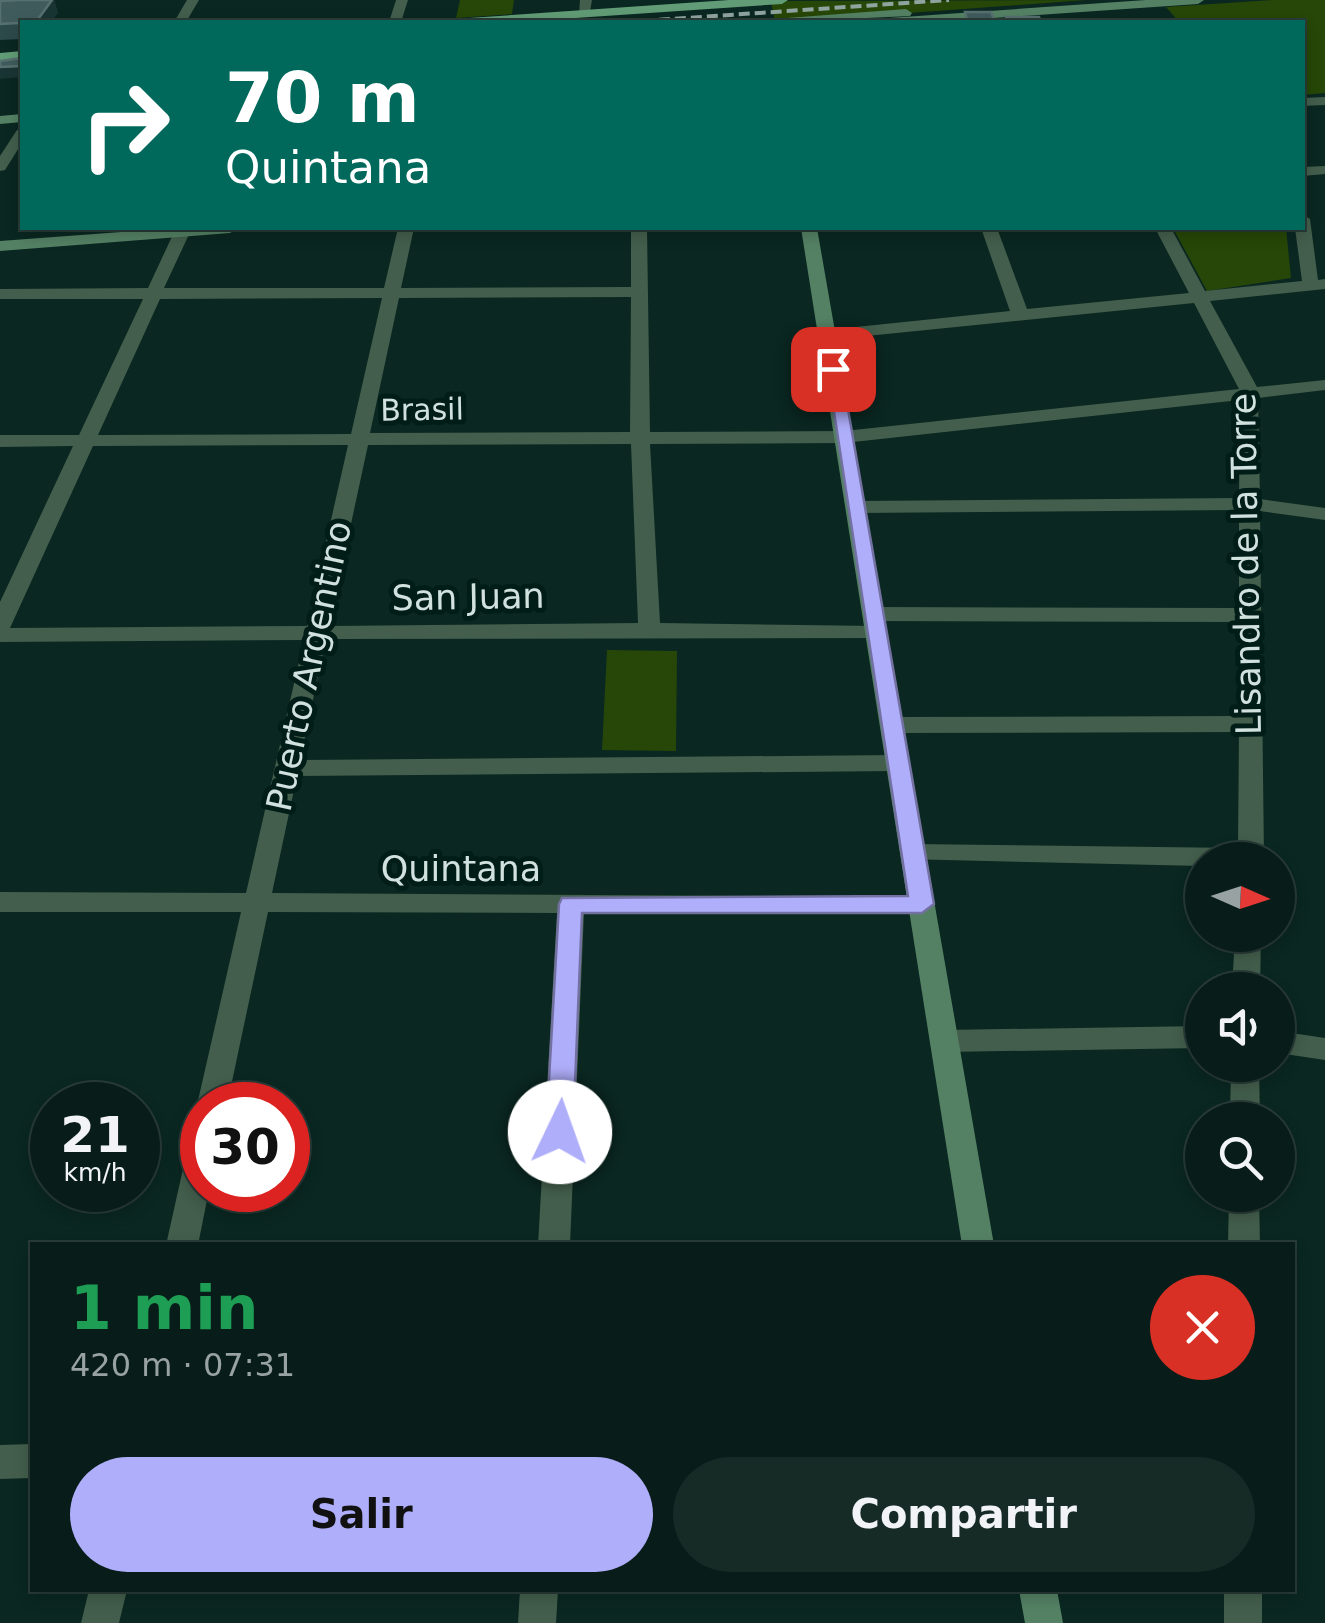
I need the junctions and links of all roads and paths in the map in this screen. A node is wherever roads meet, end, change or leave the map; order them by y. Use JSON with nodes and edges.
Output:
{"nodes":[{"id":1,"x":782,"y":0,"type":"edge"},
{"id":2,"x":1086,"y":0,"type":"edge"},
{"id":3,"x":1198,"y":0,"type":"edge"},
{"id":4,"x":751,"y":1,"type":"edge"},
{"id":5,"x":771,"y":1,"type":"edge"},
{"id":6,"x":1175,"y":1,"type":"edge"},
{"id":7,"x":586,"y":7,"type":"edge"},
{"id":8,"x":1011,"y":10,"type":"junction"},
{"id":9,"x":485,"y":20,"type":"edge"},
{"id":10,"x":824,"y":20,"type":"edge"},
{"id":11,"x":909,"y":20,"type":"edge"},
{"id":12,"x":20,"y":136,"type":"edge"},
{"id":13,"x":0,"y":167,"type":"edge"},
{"id":14,"x":172,"y":230,"type":"edge"},
{"id":15,"x":183,"y":230,"type":"edge"},
{"id":16,"x":406,"y":230,"type":"edge"},
{"id":17,"x":639,"y":230,"type":"edge"},
{"id":18,"x":809,"y":230,"type":"edge"},
{"id":19,"x":989,"y":230,"type":"edge"},
{"id":20,"x":1164,"y":230,"type":"edge"},
{"id":21,"x":1305,"y":230,"type":"edge"},
{"id":22,"x":0,"y":246,"type":"edge"},
{"id":23,"x":1318,"y":285,"type":"edge"},
{"id":24,"x":393,"y":292,"type":"junction"},
{"id":25,"x":642,"y":292,"type":"junction"},
{"id":26,"x":0,"y":294,"type":"edge"},
{"id":27,"x":153,"y":294,"type":"junction"},
{"id":28,"x":1200,"y":297,"type":"junction"},
{"id":29,"x":1020,"y":316,"type":"junction"},
{"id":30,"x":827,"y":335,"type":"junction"},
{"id":31,"x":1325,"y":385,"type":"edge"},
{"id":32,"x":1249,"y":390,"type":"junction"},
{"id":33,"x":844,"y":437,"type":"junction"},
{"id":34,"x":640,"y":438,"type":"junction"},
{"id":35,"x":358,"y":440,"type":"junction"},
{"id":36,"x":0,"y":441,"type":"edge"},
{"id":37,"x":82,"y":441,"type":"junction"},
{"id":38,"x":1250,"y":504,"type":"junction"},
{"id":39,"x":856,"y":507,"type":"junction"},
{"id":40,"x":1325,"y":514,"type":"edge"},
{"id":41,"x":1250,"y":615,"type":"junction"},
{"id":42,"x":875,"y":624,"type":"junction"},
{"id":43,"x":0,"y":626,"type":"edge"},
{"id":44,"x":650,"y":630,"type":"junction"},
{"id":45,"x":318,"y":634,"type":"junction"},
{"id":46,"x":0,"y":635,"type":"edge"},
{"id":47,"x":1251,"y":724,"type":"junction"},
{"id":48,"x":892,"y":725,"type":"junction"},
{"id":49,"x":898,"y":763,"type":"junction"},
{"id":50,"x":287,"y":768,"type":"junction"},
{"id":51,"x":1251,"y":842,"type":"edge"},
{"id":52,"x":913,"y":853,"type":"junction"},
{"id":53,"x":1185,"y":857,"type":"edge"},
{"id":54,"x":0,"y":902,"type":"edge"},
{"id":55,"x":256,"y":902,"type":"junction"},
{"id":56,"x":571,"y":904,"type":"junction"},
{"id":57,"x":922,"y":904,"type":"junction"},
{"id":58,"x":1185,"y":1037,"type":"edge"},
{"id":59,"x":944,"y":1041,"type":"junction"},
{"id":60,"x":1295,"y":1045,"type":"edge"},
{"id":61,"x":1325,"y":1050,"type":"edge"},
{"id":62,"x":217,"y":1082,"type":"edge"},
{"id":63,"x":189,"y":1212,"type":"edge"},
{"id":64,"x":1244,"y":1212,"type":"edge"},
{"id":65,"x":183,"y":1242,"type":"edge"},
{"id":66,"x":554,"y":1242,"type":"edge"},
{"id":67,"x":978,"y":1242,"type":"edge"},
{"id":68,"x":1244,"y":1242,"type":"edge"},
{"id":69,"x":30,"y":1461,"type":"edge"},
{"id":70,"x":0,"y":1462,"type":"edge"},
{"id":71,"x":108,"y":1592,"type":"edge"},
{"id":72,"x":539,"y":1592,"type":"edge"},
{"id":73,"x":1038,"y":1592,"type":"edge"},
{"id":74,"x":1243,"y":1592,"type":"edge"},
{"id":75,"x":100,"y":1623,"type":"edge"},
{"id":76,"x":538,"y":1623,"type":"edge"},
{"id":77,"x":1044,"y":1623,"type":"edge"},
{"id":78,"x":1243,"y":1623,"type":"edge"}],
"edges":[{"from":1,"to":5,"type":"main road"},
{"from":2,"to":8,"type":"main road"},
{"from":3,"to":6,"type":"main road"},
{"from":4,"to":5,"type":"main road"},
{"from":4,"to":7,"type":"main road"},
{"from":6,"to":8,"type":"main road"},
{"from":7,"to":9,"type":"main road"},
{"from":8,"to":10,"type":"main road"},
{"from":8,"to":11,"type":"main road"},
{"from":12,"to":13,"type":"street"},
{"from":14,"to":22,"type":"main road"},
{"from":15,"to":27,"type":"street"},
{"from":16,"to":24,"type":"street","name":"Puerto Argentino"},
{"from":17,"to":25,"type":"street"},
{"from":18,"to":30,"type":"main road"},
{"from":19,"to":29,"type":"street"},
{"from":20,"to":28,"type":"street","name":"Lisandro de la Torre"},
{"from":21,"to":23,"type":"street"},
{"from":23,"to":28,"type":"street"},
{"from":24,"to":25,"type":"street"},
{"from":24,"to":27,"type":"street"},
{"from":24,"to":35,"type":"street","name":"Puerto Argentino"},
{"from":25,"to":34,"type":"street"},
{"from":26,"to":27,"type":"street"},
{"from":27,"to":37,"type":"street"},
{"from":28,"to":29,"type":"street"},
{"from":28,"to":32,"type":"street","name":"Lisandro de la Torre"},
{"from":29,"to":30,"type":"street"},
{"from":30,"to":33,"type":"main road"},
{"from":31,"to":32,"type":"street","name":"Brasil"},
{"from":32,"to":33,"type":"street","name":"Brasil"},
{"from":32,"to":38,"type":"street","name":"Lisandro de la Torre"},
{"from":33,"to":34,"type":"street","name":"Brasil"},
{"from":33,"to":39,"type":"main road"},
{"from":34,"to":35,"type":"street","name":"Brasil"},
{"from":34,"to":44,"type":"street"},
{"from":35,"to":37,"type":"street","name":"Brasil"},
{"from":35,"to":45,"type":"street","name":"Puerto Argentino"},
{"from":36,"to":37,"type":"street","name":"Brasil"},
{"from":37,"to":43,"type":"street"},
{"from":38,"to":39,"type":"street"},
{"from":38,"to":40,"type":"street"},
{"from":38,"to":41,"type":"street","name":"Lisandro de la Torre"},
{"from":39,"to":42,"type":"main road"},
{"from":41,"to":42,"type":"street","name":"San Juan"},
{"from":41,"to":47,"type":"street","name":"Lisandro de la Torre"},
{"from":42,"to":44,"type":"street","name":"San Juan"},
{"from":42,"to":48,"type":"main road"},
{"from":44,"to":45,"type":"street","name":"San Juan"},
{"from":45,"to":46,"type":"street","name":"San Juan"},
{"from":45,"to":50,"type":"street","name":"Puerto Argentino"},
{"from":47,"to":48,"type":"street"},
{"from":47,"to":51,"type":"street","name":"Lisandro de la Torre"},
{"from":48,"to":49,"type":"main road"},
{"from":49,"to":50,"type":"street"},
{"from":49,"to":52,"type":"main road"},
{"from":50,"to":55,"type":"street","name":"Puerto Argentino"},
{"from":52,"to":53,"type":"street"},
{"from":52,"to":57,"type":"main road"},
{"from":54,"to":55,"type":"street","name":"Quintana"},
{"from":55,"to":56,"type":"street","name":"Quintana"},
{"from":55,"to":62,"type":"street","name":"Puerto Argentino"},
{"from":56,"to":57,"type":"street","name":"Quintana"},
{"from":56,"to":66,"type":"street"},
{"from":57,"to":59,"type":"main road"},
{"from":58,"to":59,"type":"street"},
{"from":59,"to":67,"type":"main road"},
{"from":60,"to":61,"type":"street"},
{"from":63,"to":65,"type":"street"},
{"from":64,"to":68,"type":"street"},
{"from":69,"to":70,"type":"street"},
{"from":71,"to":75,"type":"street"},
{"from":72,"to":76,"type":"street"},
{"from":73,"to":77,"type":"main road"},
{"from":74,"to":78,"type":"street"}]}
